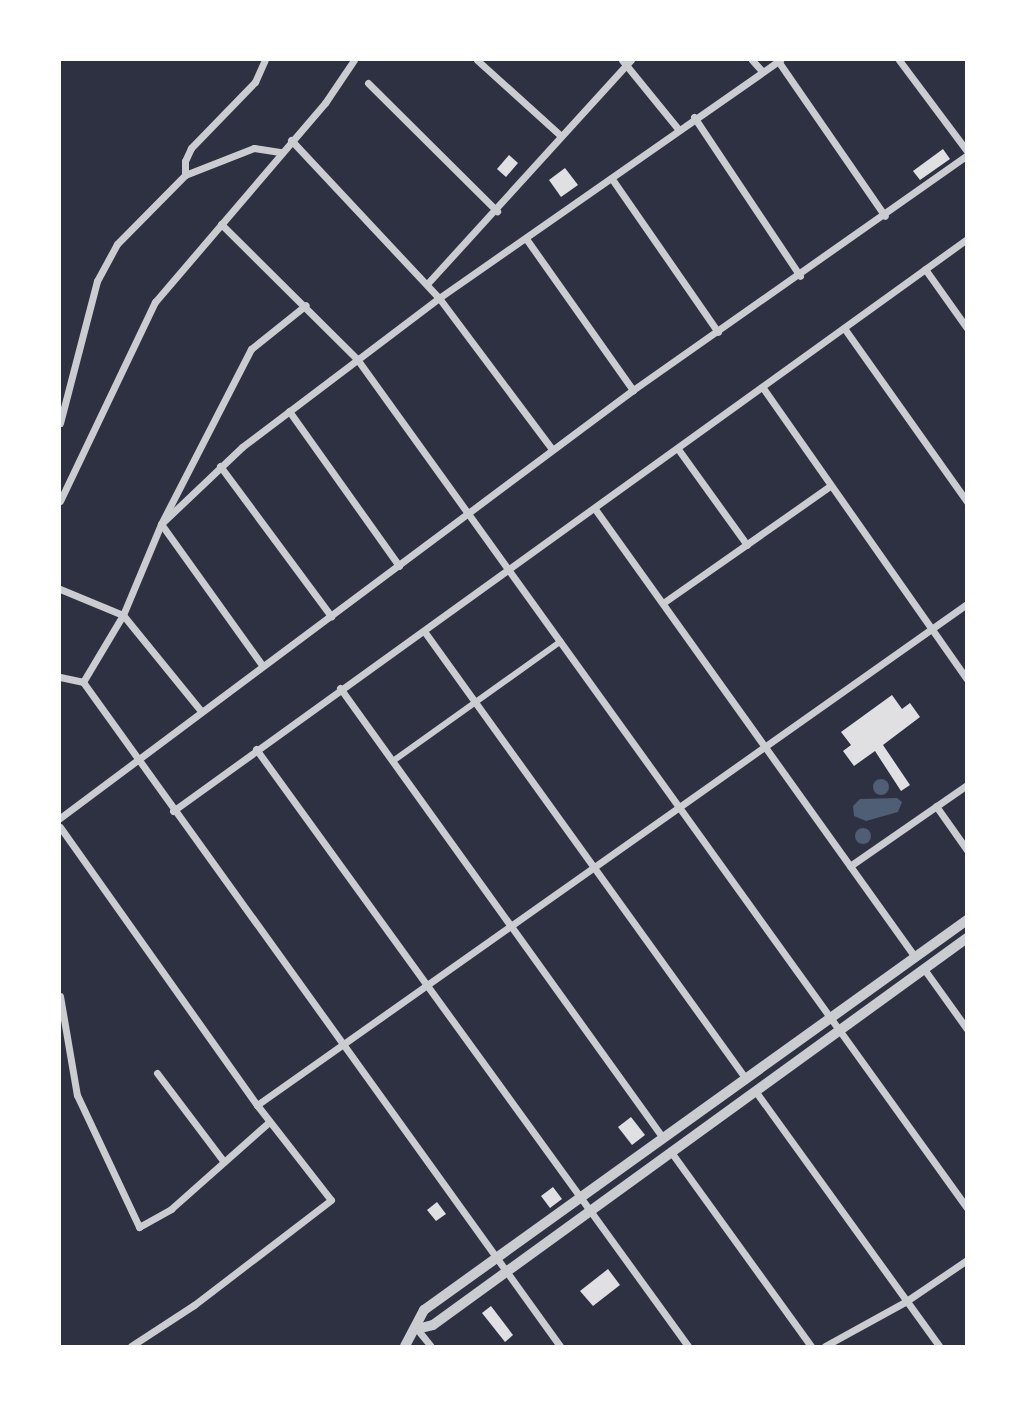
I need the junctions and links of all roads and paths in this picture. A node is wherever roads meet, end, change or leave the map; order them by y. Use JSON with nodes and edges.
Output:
{"nodes":[{"id":1,"x":265,"y":60,"type":"edge"},
{"id":2,"x":355,"y":60,"type":"edge"},
{"id":3,"x":477,"y":60,"type":"edge"},
{"id":4,"x":752,"y":60,"type":"edge"},
{"id":5,"x":779,"y":60,"type":"edge"},
{"id":6,"x":899,"y":60,"type":"edge"},
{"id":7,"x":627,"y":61,"type":"edge"},
{"id":8,"x":761,"y":70,"type":"junction"},
{"id":9,"x":368,"y":83,"type":"dead end"},
{"id":10,"x":694,"y":117,"type":"junction"},
{"id":11,"x":677,"y":129,"type":"junction"},
{"id":12,"x":560,"y":135,"type":"junction"},
{"id":13,"x":291,"y":140,"type":"junction"},
{"id":14,"x":280,"y":152,"type":"junction"},
{"id":15,"x":967,"y":153,"type":"edge"},
{"id":16,"x":185,"y":175,"type":"junction"},
{"id":17,"x":612,"y":179,"type":"junction"},
{"id":18,"x":497,"y":211,"type":"junction"},
{"id":19,"x":885,"y":216,"type":"junction"},
{"id":20,"x":221,"y":224,"type":"junction"},
{"id":21,"x":967,"y":239,"type":"edge"},
{"id":22,"x":527,"y":240,"type":"junction"},
{"id":23,"x":925,"y":269,"type":"junction"},
{"id":24,"x":800,"y":276,"type":"junction"},
{"id":25,"x":427,"y":284,"type":"junction"},
{"id":26,"x":439,"y":298,"type":"junction"},
{"id":27,"x":306,"y":306,"type":"junction"},
{"id":28,"x":844,"y":328,"type":"junction"},
{"id":29,"x":967,"y":328,"type":"edge"},
{"id":30,"x":718,"y":332,"type":"junction"},
{"id":31,"x":357,"y":359,"type":"junction"},
{"id":32,"x":763,"y":388,"type":"junction"},
{"id":33,"x":633,"y":390,"type":"junction"},
{"id":34,"x":289,"y":411,"type":"junction"},
{"id":35,"x":60,"y":423,"type":"edge"},
{"id":36,"x":552,"y":449,"type":"junction"},
{"id":37,"x":678,"y":449,"type":"junction"},
{"id":38,"x":220,"y":466,"type":"junction"},
{"id":39,"x":830,"y":486,"type":"junction"},
{"id":40,"x":60,"y":501,"type":"edge"},
{"id":41,"x":967,"y":502,"type":"edge"},
{"id":42,"x":595,"y":509,"type":"junction"},
{"id":43,"x":470,"y":515,"type":"junction"},
{"id":44,"x":161,"y":524,"type":"junction"},
{"id":45,"x":747,"y":545,"type":"junction"},
{"id":46,"x":399,"y":566,"type":"junction"},
{"id":47,"x":510,"y":570,"type":"junction"},
{"id":48,"x":60,"y":589,"type":"edge"},
{"id":49,"x":663,"y":603,"type":"junction"},
{"id":50,"x":967,"y":604,"type":"edge"},
{"id":51,"x":123,"y":615,"type":"junction"},
{"id":52,"x":331,"y":616,"type":"junction"},
{"id":53,"x":931,"y":629,"type":"junction"},
{"id":54,"x":424,"y":631,"type":"junction"},
{"id":55,"x":561,"y":642,"type":"junction"},
{"id":56,"x":262,"y":665,"type":"junction"},
{"id":57,"x":60,"y":677,"type":"edge"},
{"id":58,"x":967,"y":679,"type":"edge"},
{"id":59,"x":83,"y":682,"type":"junction"},
{"id":60,"x":340,"y":688,"type":"junction"},
{"id":61,"x":475,"y":702,"type":"junction"},
{"id":62,"x":201,"y":711,"type":"junction"},
{"id":63,"x":766,"y":746,"type":"junction"},
{"id":64,"x":256,"y":749,"type":"junction"},
{"id":65,"x":136,"y":758,"type":"junction"},
{"id":66,"x":393,"y":761,"type":"junction"},
{"id":67,"x":967,"y":785,"type":"edge"},
{"id":68,"x":681,"y":805,"type":"junction"},
{"id":69,"x":936,"y":806,"type":"junction"},
{"id":70,"x":173,"y":811,"type":"junction"},
{"id":71,"x":60,"y":818,"type":"edge"},
{"id":72,"x":60,"y":827,"type":"edge"},
{"id":73,"x":967,"y":850,"type":"edge"},
{"id":74,"x":596,"y":865,"type":"junction"},
{"id":75,"x":850,"y":866,"type":"junction"},
{"id":76,"x":967,"y":920,"type":"edge"},
{"id":77,"x":511,"y":926,"type":"junction"},
{"id":78,"x":967,"y":938,"type":"edge"},
{"id":79,"x":915,"y":957,"type":"junction"},
{"id":80,"x":924,"y":969,"type":"junction"},
{"id":81,"x":425,"y":988,"type":"junction"},
{"id":82,"x":60,"y":996,"type":"edge"},
{"id":83,"x":833,"y":1017,"type":"junction"},
{"id":84,"x":842,"y":1029,"type":"junction"},
{"id":85,"x":967,"y":1029,"type":"edge"},
{"id":86,"x":340,"y":1044,"type":"junction"},
{"id":87,"x":157,"y":1073,"type":"dead end"},
{"id":88,"x":746,"y":1079,"type":"junction"},
{"id":89,"x":756,"y":1092,"type":"junction"},
{"id":90,"x":257,"y":1105,"type":"junction"},
{"id":91,"x":269,"y":1122,"type":"junction"},
{"id":92,"x":663,"y":1138,"type":"junction"},
{"id":93,"x":671,"y":1152,"type":"junction"},
{"id":94,"x":224,"y":1162,"type":"junction"},
{"id":95,"x":579,"y":1197,"type":"junction"},
{"id":96,"x":967,"y":1208,"type":"edge"},
{"id":97,"x":588,"y":1212,"type":"junction"},
{"id":98,"x":495,"y":1257,"type":"junction"},
{"id":99,"x":967,"y":1260,"type":"edge"},
{"id":100,"x":506,"y":1272,"type":"junction"},
{"id":101,"x":905,"y":1302,"type":"junction"},
{"id":102,"x":417,"y":1329,"type":"junction"},
{"id":103,"x":136,"y":1346,"type":"edge"},
{"id":104,"x":405,"y":1346,"type":"edge"},
{"id":105,"x":431,"y":1346,"type":"edge"},
{"id":106,"x":560,"y":1346,"type":"edge"},
{"id":107,"x":688,"y":1346,"type":"edge"},
{"id":108,"x":811,"y":1346,"type":"edge"},
{"id":109,"x":825,"y":1346,"type":"edge"},
{"id":110,"x":939,"y":1346,"type":"edge"}],
"edges":[{"from":1,"to":16,"type":"street"},
{"from":2,"to":13,"type":"street"},
{"from":3,"to":12,"type":"street"},
{"from":4,"to":8,"type":"street"},
{"from":5,"to":8,"type":"street"},
{"from":5,"to":19,"type":"street"},
{"from":6,"to":15,"type":"street"},
{"from":7,"to":11,"type":"street"},
{"from":7,"to":12,"type":"street"},
{"from":8,"to":10,"type":"street"},
{"from":9,"to":18,"type":"street"},
{"from":10,"to":11,"type":"street"},
{"from":10,"to":24,"type":"street"},
{"from":11,"to":17,"type":"street"},
{"from":12,"to":18,"type":"street"},
{"from":13,"to":14,"type":"street"},
{"from":13,"to":25,"type":"street"},
{"from":14,"to":16,"type":"street"},
{"from":14,"to":20,"type":"street"},
{"from":15,"to":19,"type":"street"},
{"from":16,"to":35,"type":"street"},
{"from":17,"to":22,"type":"street"},
{"from":17,"to":30,"type":"street"},
{"from":18,"to":25,"type":"street"},
{"from":19,"to":24,"type":"street"},
{"from":20,"to":27,"type":"street"},
{"from":20,"to":40,"type":"street"},
{"from":21,"to":23,"type":"street"},
{"from":22,"to":26,"type":"street"},
{"from":22,"to":33,"type":"street"},
{"from":23,"to":28,"type":"street"},
{"from":23,"to":29,"type":"street"},
{"from":24,"to":30,"type":"street"},
{"from":25,"to":26,"type":"street"},
{"from":26,"to":31,"type":"street"},
{"from":26,"to":36,"type":"street"},
{"from":27,"to":31,"type":"street"},
{"from":27,"to":44,"type":"street"},
{"from":28,"to":32,"type":"street"},
{"from":28,"to":41,"type":"street"},
{"from":30,"to":33,"type":"street"},
{"from":31,"to":34,"type":"street"},
{"from":31,"to":43,"type":"street"},
{"from":32,"to":37,"type":"street"},
{"from":32,"to":39,"type":"street"},
{"from":33,"to":36,"type":"street"},
{"from":34,"to":38,"type":"street"},
{"from":34,"to":46,"type":"street"},
{"from":36,"to":43,"type":"street"},
{"from":37,"to":42,"type":"street"},
{"from":37,"to":45,"type":"street"},
{"from":38,"to":44,"type":"street"},
{"from":38,"to":52,"type":"street"},
{"from":39,"to":45,"type":"street"},
{"from":39,"to":53,"type":"street"},
{"from":42,"to":47,"type":"street"},
{"from":42,"to":49,"type":"street"},
{"from":43,"to":46,"type":"street"},
{"from":43,"to":47,"type":"street"},
{"from":44,"to":51,"type":"street"},
{"from":44,"to":56,"type":"street"},
{"from":45,"to":49,"type":"street"},
{"from":46,"to":52,"type":"street"},
{"from":47,"to":54,"type":"street"},
{"from":47,"to":55,"type":"street"},
{"from":48,"to":51,"type":"street"},
{"from":49,"to":63,"type":"street"},
{"from":50,"to":53,"type":"street"},
{"from":51,"to":59,"type":"street"},
{"from":51,"to":62,"type":"street"},
{"from":52,"to":56,"type":"street"},
{"from":53,"to":58,"type":"street"},
{"from":53,"to":63,"type":"street"},
{"from":54,"to":60,"type":"street"},
{"from":54,"to":61,"type":"street"},
{"from":55,"to":61,"type":"street"},
{"from":55,"to":68,"type":"street"},
{"from":56,"to":62,"type":"street"},
{"from":57,"to":59,"type":"street"},
{"from":59,"to":65,"type":"street"},
{"from":60,"to":64,"type":"street"},
{"from":60,"to":66,"type":"street"},
{"from":61,"to":66,"type":"street"},
{"from":61,"to":74,"type":"street"},
{"from":62,"to":65,"type":"street"},
{"from":63,"to":68,"type":"street"},
{"from":63,"to":75,"type":"street"},
{"from":64,"to":70,"type":"street"},
{"from":64,"to":81,"type":"street"},
{"from":65,"to":70,"type":"street"},
{"from":65,"to":71,"type":"street"},
{"from":66,"to":77,"type":"street"},
{"from":67,"to":69,"type":"street"},
{"from":68,"to":74,"type":"street"},
{"from":68,"to":83,"type":"street"},
{"from":69,"to":73,"type":"street"},
{"from":69,"to":75,"type":"street"},
{"from":70,"to":86,"type":"street"},
{"from":72,"to":90,"type":"street"},
{"from":74,"to":77,"type":"street"},
{"from":74,"to":88,"type":"street"},
{"from":75,"to":79,"type":"street"},
{"from":76,"to":79,"type":"street"},
{"from":77,"to":81,"type":"street"},
{"from":77,"to":92,"type":"street"},
{"from":78,"to":80,"type":"street"},
{"from":79,"to":83,"type":"street"},
{"from":80,"to":84,"type":"street"},
{"from":80,"to":85,"type":"street"},
{"from":81,"to":86,"type":"street"},
{"from":81,"to":95,"type":"street"},
{"from":82,"to":94,"type":"street"},
{"from":83,"to":84,"type":"street"},
{"from":83,"to":88,"type":"street"},
{"from":84,"to":89,"type":"street"},
{"from":84,"to":96,"type":"street"},
{"from":86,"to":90,"type":"street"},
{"from":86,"to":98,"type":"street"},
{"from":87,"to":94,"type":"street"},
{"from":88,"to":92,"type":"street"},
{"from":89,"to":93,"type":"street"},
{"from":89,"to":101,"type":"street"},
{"from":90,"to":91,"type":"street"},
{"from":91,"to":94,"type":"street"},
{"from":91,"to":103,"type":"street"},
{"from":92,"to":95,"type":"street"},
{"from":93,"to":97,"type":"street"},
{"from":93,"to":108,"type":"street"},
{"from":95,"to":97,"type":"street"},
{"from":95,"to":98,"type":"street"},
{"from":97,"to":100,"type":"street"},
{"from":97,"to":107,"type":"street"},
{"from":98,"to":100,"type":"street"},
{"from":98,"to":102,"type":"street"},
{"from":99,"to":101,"type":"street"},
{"from":100,"to":102,"type":"street"},
{"from":100,"to":106,"type":"street"},
{"from":101,"to":109,"type":"street"},
{"from":101,"to":110,"type":"street"},
{"from":102,"to":104,"type":"street"},
{"from":102,"to":105,"type":"street"}]}
